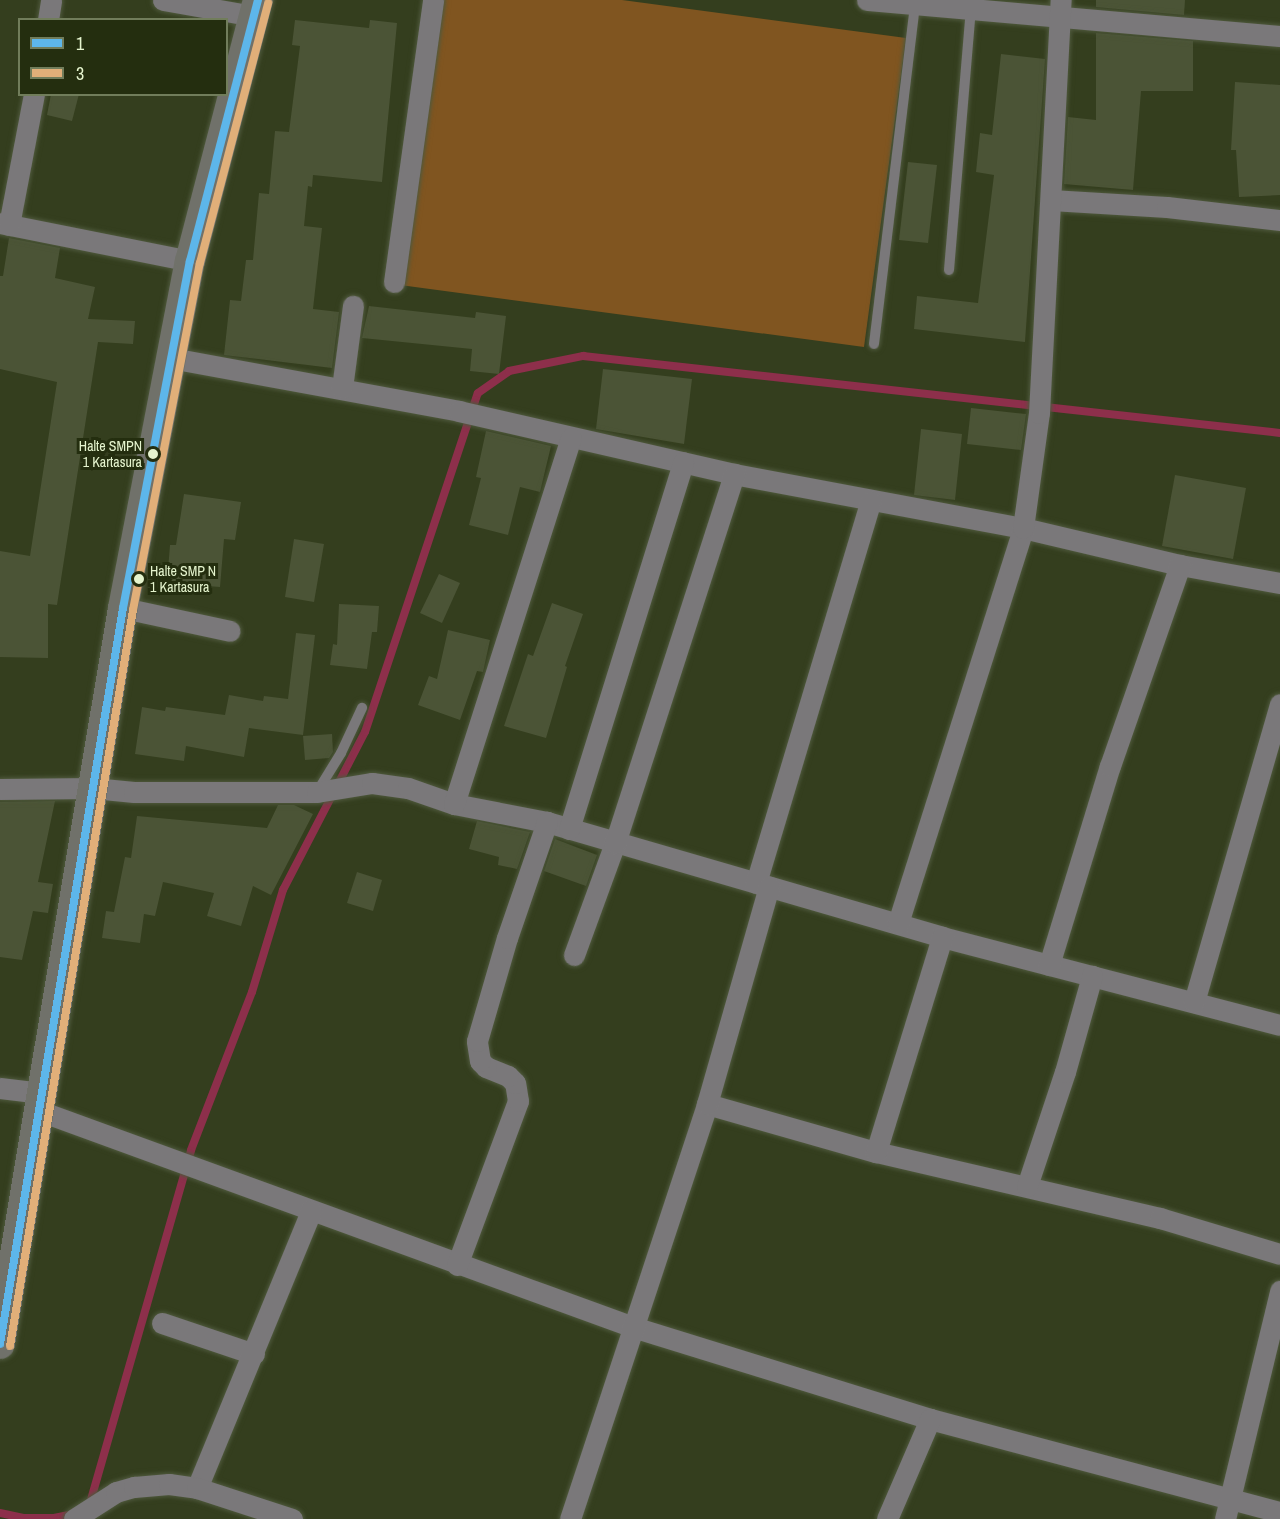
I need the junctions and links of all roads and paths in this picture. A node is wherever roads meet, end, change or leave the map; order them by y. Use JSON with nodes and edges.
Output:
{"nodes":[{"id":1,"x":51,"y":0,"type":"edge"},
{"id":2,"x":163,"y":0,"type":"edge"},
{"id":3,"x":433,"y":0,"type":"edge"},
{"id":4,"x":867,"y":0,"type":"edge"},
{"id":5,"x":915,"y":4,"type":"junction"},
{"id":6,"x":256,"y":8,"type":"edge"},
{"id":7,"x":971,"y":9,"type":"junction"},
{"id":8,"x":1061,"y":9,"type":"edge"},
{"id":9,"x":48,"y":18,"type":"edge"},
{"id":10,"x":1280,"y":36,"type":"edge"},
{"id":11,"x":34,"y":96,"type":"edge"},
{"id":12,"x":1051,"y":200,"type":"junction"},
{"id":13,"x":1280,"y":220,"type":"edge"},
{"id":14,"x":5,"y":224,"type":"edge"},
{"id":15,"x":190,"y":261,"type":"junction"},
{"id":16,"x":949,"y":270,"type":"dead end"},
{"id":17,"x":394,"y":282,"type":"dead end"},
{"id":18,"x":353,"y":306,"type":"dead end"},
{"id":19,"x":874,"y":344,"type":"dead end"},
{"id":20,"x":171,"y":358,"type":"junction"},
{"id":21,"x":342,"y":388,"type":"junction"},
{"id":22,"x":571,"y":438,"type":"junction"},
{"id":23,"x":683,"y":462,"type":"junction"},
{"id":24,"x":734,"y":474,"type":"junction"},
{"id":25,"x":870,"y":502,"type":"junction"},
{"id":26,"x":1023,"y":528,"type":"junction"},
{"id":27,"x":1180,"y":565,"type":"junction"},
{"id":28,"x":1280,"y":583,"type":"edge"},
{"id":29,"x":123,"y":608,"type":"junction"},
{"id":30,"x":230,"y":631,"type":"dead end"},
{"id":31,"x":1280,"y":704,"type":"edge"},
{"id":32,"x":362,"y":708,"type":"dead end"},
{"id":33,"x":93,"y":788,"type":"junction"},
{"id":34,"x":0,"y":789,"type":"edge"},
{"id":35,"x":330,"y":790,"type":"junction"},
{"id":36,"x":454,"y":804,"type":"junction"},
{"id":37,"x":547,"y":822,"type":"junction"},
{"id":38,"x":569,"y":829,"type":"junction"},
{"id":39,"x":615,"y":843,"type":"junction"},
{"id":40,"x":762,"y":885,"type":"junction"},
{"id":41,"x":898,"y":923,"type":"junction"},
{"id":42,"x":942,"y":937,"type":"junction"},
{"id":43,"x":574,"y":955,"type":"dead end"},
{"id":44,"x":1049,"y":965,"type":"junction"},
{"id":45,"x":1092,"y":976,"type":"junction"},
{"id":46,"x":1194,"y":1002,"type":"junction"},
{"id":47,"x":1280,"y":1025,"type":"edge"},
{"id":48,"x":0,"y":1088,"type":"edge"},
{"id":49,"x":41,"y":1102,"type":"junction"},
{"id":50,"x":707,"y":1104,"type":"junction"},
{"id":51,"x":876,"y":1152,"type":"junction"},
{"id":52,"x":1028,"y":1186,"type":"junction"},
{"id":53,"x":311,"y":1212,"type":"junction"},
{"id":54,"x":1280,"y":1254,"type":"edge"},
{"id":55,"x":457,"y":1265,"type":"junction"},
{"id":56,"x":1280,"y":1291,"type":"edge"},
{"id":57,"x":4,"y":1302,"type":"edge"},
{"id":58,"x":162,"y":1323,"type":"dead end"},
{"id":59,"x":633,"y":1328,"type":"junction"},
{"id":60,"x":0,"y":1344,"type":"edge"},
{"id":61,"x":254,"y":1354,"type":"junction"},
{"id":62,"x":930,"y":1419,"type":"junction"},
{"id":63,"x":197,"y":1488,"type":"junction"},
{"id":64,"x":1228,"y":1509,"type":"edge"},
{"id":65,"x":1280,"y":1512,"type":"edge"},
{"id":66,"x":74,"y":1519,"type":"edge"},
{"id":67,"x":292,"y":1519,"type":"edge"},
{"id":68,"x":570,"y":1519,"type":"edge"},
{"id":69,"x":887,"y":1519,"type":"edge"}],
"edges":[{"from":1,"to":9,"type":"street"},
{"from":2,"to":6,"type":"street"},
{"from":3,"to":17,"type":"street"},
{"from":4,"to":5,"type":"street"},
{"from":5,"to":7,"type":"street"},
{"from":5,"to":19,"type":"lane"},
{"from":6,"to":15,"type":"main road"},
{"from":7,"to":8,"type":"street"},
{"from":7,"to":16,"type":"lane"},
{"from":8,"to":10,"type":"street"},
{"from":8,"to":12,"type":"street"},
{"from":11,"to":14,"type":"street"},
{"from":12,"to":13,"type":"street"},
{"from":12,"to":26,"type":"street"},
{"from":14,"to":15,"type":"street"},
{"from":15,"to":20,"type":"main road"},
{"from":18,"to":21,"type":"street"},
{"from":20,"to":21,"type":"street"},
{"from":20,"to":29,"type":"main road"},
{"from":21,"to":22,"type":"street"},
{"from":22,"to":23,"type":"street"},
{"from":22,"to":36,"type":"street"},
{"from":23,"to":24,"type":"street"},
{"from":23,"to":38,"type":"street"},
{"from":24,"to":25,"type":"street"},
{"from":24,"to":39,"type":"street"},
{"from":25,"to":26,"type":"street"},
{"from":25,"to":40,"type":"street"},
{"from":26,"to":27,"type":"street"},
{"from":26,"to":41,"type":"street"},
{"from":27,"to":28,"type":"street"},
{"from":27,"to":44,"type":"street"},
{"from":29,"to":30,"type":"street"},
{"from":29,"to":33,"type":"main road"},
{"from":31,"to":46,"type":"street"},
{"from":32,"to":35,"type":"lane"},
{"from":33,"to":34,"type":"street"},
{"from":33,"to":35,"type":"street"},
{"from":33,"to":49,"type":"main road"},
{"from":35,"to":36,"type":"street"},
{"from":36,"to":37,"type":"street"},
{"from":37,"to":38,"type":"street"},
{"from":37,"to":55,"type":"street"},
{"from":38,"to":39,"type":"street"},
{"from":39,"to":40,"type":"street"},
{"from":39,"to":43,"type":"street"},
{"from":40,"to":41,"type":"street"},
{"from":40,"to":50,"type":"street"},
{"from":41,"to":42,"type":"street"},
{"from":42,"to":44,"type":"street"},
{"from":42,"to":51,"type":"street"},
{"from":44,"to":45,"type":"street"},
{"from":45,"to":46,"type":"street"},
{"from":45,"to":52,"type":"street"},
{"from":46,"to":47,"type":"street"},
{"from":48,"to":49,"type":"street"},
{"from":49,"to":53,"type":"street"},
{"from":49,"to":57,"type":"main road"},
{"from":50,"to":51,"type":"street"},
{"from":50,"to":59,"type":"street"},
{"from":51,"to":52,"type":"street"},
{"from":52,"to":54,"type":"street"},
{"from":53,"to":55,"type":"street"},
{"from":53,"to":61,"type":"street"},
{"from":55,"to":59,"type":"street"},
{"from":56,"to":64,"type":"street"},
{"from":57,"to":60,"type":"main road"},
{"from":58,"to":61,"type":"street"},
{"from":59,"to":62,"type":"street"},
{"from":59,"to":68,"type":"street"},
{"from":61,"to":63,"type":"street"},
{"from":62,"to":64,"type":"street"},
{"from":62,"to":69,"type":"street"},
{"from":63,"to":66,"type":"street"},
{"from":63,"to":67,"type":"street"},
{"from":64,"to":65,"type":"street"}]}
